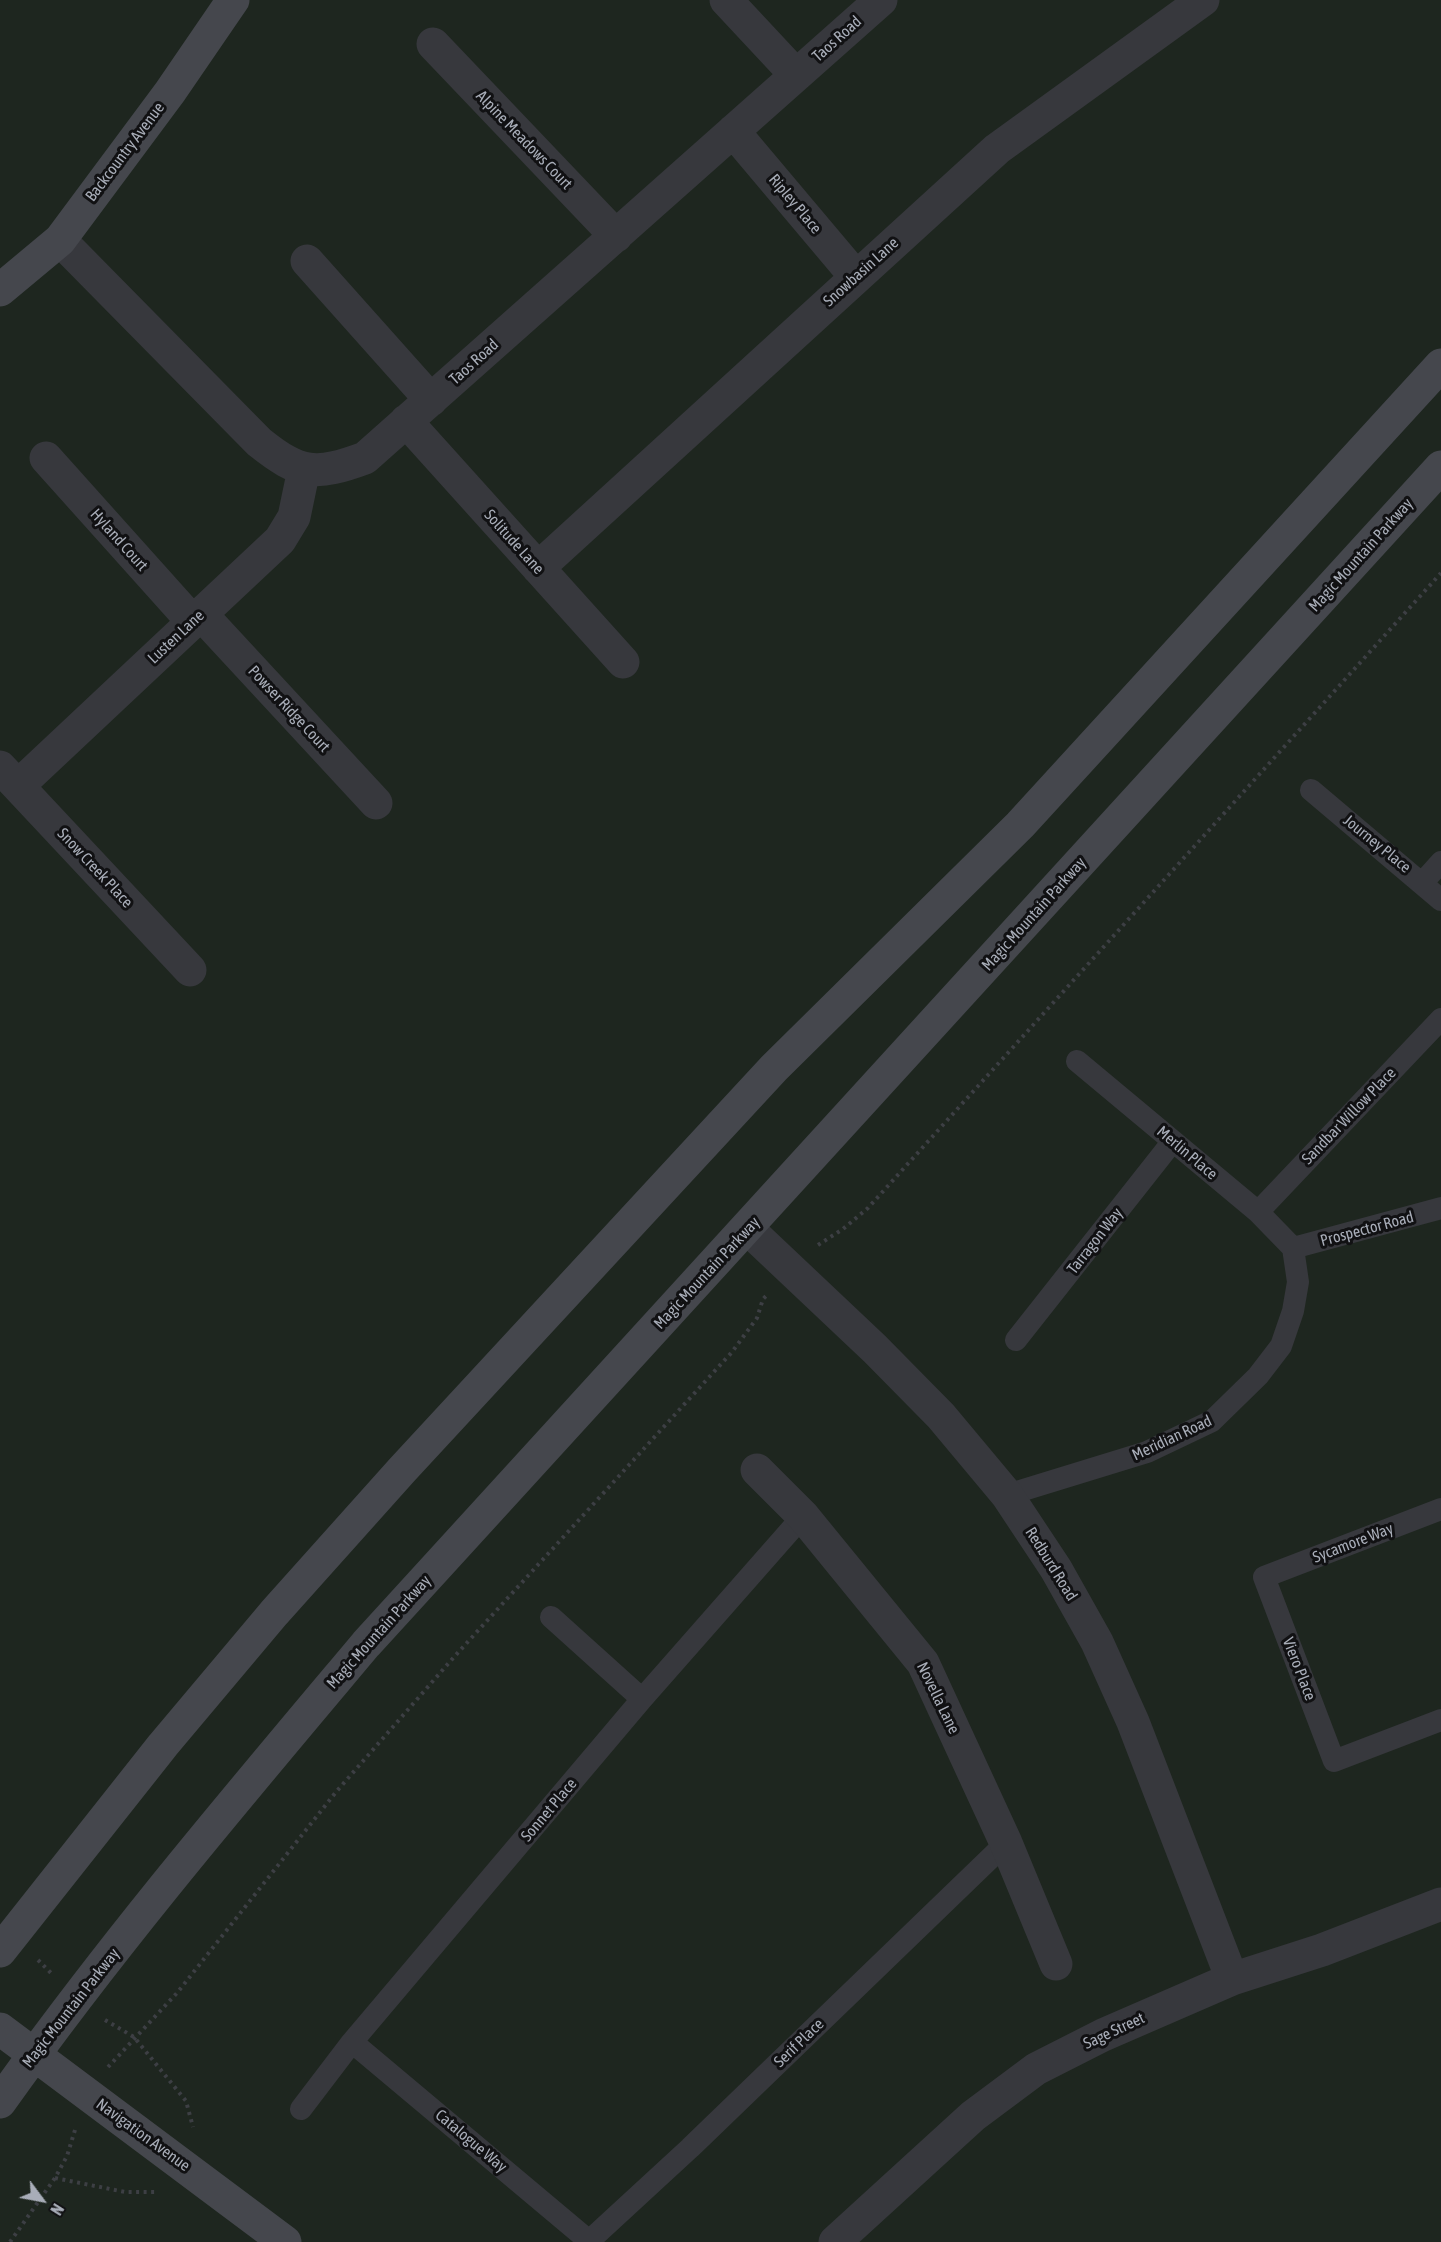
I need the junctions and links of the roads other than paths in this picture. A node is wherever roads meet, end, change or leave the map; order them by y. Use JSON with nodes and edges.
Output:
{"nodes":[{"id":1,"x":233,"y":0,"type":"edge"},
{"id":2,"x":726,"y":0,"type":"edge"},
{"id":3,"x":881,"y":0,"type":"edge"},
{"id":4,"x":1203,"y":0,"type":"edge"},
{"id":5,"x":433,"y":44,"type":"dead end"},
{"id":6,"x":796,"y":75,"type":"junction"},
{"id":7,"x":733,"y":131,"type":"junction"},
{"id":8,"x":616,"y":236,"type":"junction"},
{"id":9,"x":60,"y":240,"type":"junction"},
{"id":10,"x":307,"y":261,"type":"dead end"},
{"id":11,"x":856,"y":277,"type":"junction"},
{"id":12,"x":0,"y":290,"type":"edge"},
{"id":13,"x":1441,"y":365,"type":"edge"},
{"id":14,"x":431,"y":400,"type":"junction"},
{"id":15,"x":406,"y":422,"type":"junction"},
{"id":16,"x":46,"y":458,"type":"dead end"},
{"id":17,"x":1441,"y":467,"type":"edge"},
{"id":18,"x":304,"y":469,"type":"junction"},
{"id":19,"x":538,"y":568,"type":"junction"},
{"id":20,"x":197,"y":618,"type":"junction"},
{"id":21,"x":623,"y":662,"type":"dead end"},
{"id":22,"x":9,"y":776,"type":"edge"},
{"id":23,"x":1311,"y":790,"type":"dead end"},
{"id":24,"x":376,"y":803,"type":"dead end"},
{"id":25,"x":1441,"y":862,"type":"edge"},
{"id":26,"x":1423,"y":882,"type":"junction"},
{"id":27,"x":1441,"y":900,"type":"edge"},
{"id":28,"x":190,"y":970,"type":"dead end"},
{"id":29,"x":1441,"y":1020,"type":"edge"},
{"id":30,"x":1077,"y":1061,"type":"dead end"},
{"id":31,"x":1173,"y":1141,"type":"junction"},
{"id":32,"x":1441,"y":1209,"type":"edge"},
{"id":33,"x":1258,"y":1212,"type":"junction"},
{"id":34,"x":747,"y":1229,"type":"junction"},
{"id":35,"x":1293,"y":1248,"type":"junction"},
{"id":36,"x":1016,"y":1340,"type":"dead end"},
{"id":37,"x":758,"y":1470,"type":"dead end"},
{"id":38,"x":1007,"y":1495,"type":"junction"},
{"id":39,"x":1441,"y":1509,"type":"edge"},
{"id":40,"x":802,"y":1516,"type":"junction"},
{"id":41,"x":1264,"y":1578,"type":"joint"},
{"id":42,"x":551,"y":1617,"type":"dead end"},
{"id":43,"x":642,"y":1699,"type":"junction"},
{"id":44,"x":1441,"y":1720,"type":"edge"},
{"id":45,"x":1006,"y":1843,"type":"junction"},
{"id":46,"x":1441,"y":1904,"type":"edge"},
{"id":47,"x":0,"y":1951,"type":"edge"},
{"id":48,"x":1056,"y":1964,"type":"dead end"},
{"id":49,"x":1232,"y":1979,"type":"junction"},
{"id":50,"x":0,"y":2029,"type":"edge"},
{"id":51,"x":352,"y":2042,"type":"junction"},
{"id":52,"x":34,"y":2054,"type":"junction"},
{"id":53,"x":0,"y":2102,"type":"edge"},
{"id":54,"x":301,"y":2109,"type":"dead end"},
{"id":55,"x":589,"y":2241,"type":"edge"},
{"id":56,"x":285,"y":2242,"type":"edge"},
{"id":57,"x":835,"y":2242,"type":"edge"}],
"edges":[{"from":1,"to":9,"type":"street","name":"Backcountry Avenue"},
{"from":2,"to":6,"type":"street"},
{"from":3,"to":6,"type":"street","name":"Taos Road"},
{"from":4,"to":11,"type":"street","name":"Snowbasin Lane"},
{"from":5,"to":8,"type":"street","name":"Alpine Meadows Court"},
{"from":6,"to":7,"type":"street","name":"Taos Road"},
{"from":7,"to":8,"type":"street","name":"Taos Road"},
{"from":7,"to":11,"type":"street","name":"Ripley Place"},
{"from":8,"to":14,"type":"street","name":"Taos Road"},
{"from":9,"to":12,"type":"street","name":"Backcountry Avenue"},
{"from":9,"to":18,"type":"street","name":"Taos Road"},
{"from":10,"to":14,"type":"street"},
{"from":11,"to":19,"type":"street","name":"Snowbasin Lane"},
{"from":13,"to":47,"type":"street"},
{"from":14,"to":15,"type":"street","name":"Taos Road"},
{"from":15,"to":18,"type":"street","name":"Taos Road"},
{"from":15,"to":19,"type":"street","name":"Solitude Lane"},
{"from":16,"to":20,"type":"street","name":"Hyland Court"},
{"from":17,"to":34,"type":"street","name":"Magic Mountain Parkway"},
{"from":18,"to":20,"type":"street","name":"Lusten Lane"},
{"from":19,"to":21,"type":"street","name":"Solitude Lane"},
{"from":20,"to":22,"type":"street","name":"Lusten Lane"},
{"from":20,"to":24,"type":"street","name":"Powser Ridge Court"},
{"from":22,"to":28,"type":"street","name":"Snow Creek Place"},
{"from":23,"to":26,"type":"lane","name":"Journey Place"},
{"from":25,"to":26,"type":"lane"},
{"from":26,"to":27,"type":"lane","name":"Journey Place"},
{"from":29,"to":33,"type":"lane","name":"Sandbar Willow Place"},
{"from":30,"to":31,"type":"lane","name":"Merlin Place"},
{"from":31,"to":33,"type":"lane","name":"Merlin Place"},
{"from":31,"to":36,"type":"lane","name":"Tarragon Way"},
{"from":32,"to":35,"type":"lane","name":"Prospector Road"},
{"from":33,"to":35,"type":"lane","name":"Merlin Place"},
{"from":34,"to":38,"type":"street","name":"Redburd Road"},
{"from":34,"to":52,"type":"street","name":"Magic Mountain Parkway"},
{"from":35,"to":38,"type":"lane","name":"Meridian Road"},
{"from":37,"to":40,"type":"street","name":"Novella Lane"},
{"from":38,"to":49,"type":"street","name":"Redburd Road"},
{"from":39,"to":41,"type":"lane","name":"Sycamore Way"},
{"from":40,"to":43,"type":"lane","name":"Sonnet Place"},
{"from":40,"to":45,"type":"street","name":"Novella Lane"},
{"from":41,"to":44,"type":"lane","name":"Viero Place"},
{"from":42,"to":43,"type":"lane"},
{"from":43,"to":51,"type":"lane","name":"Sonnet Place"},
{"from":45,"to":48,"type":"street","name":"Novella Lane"},
{"from":45,"to":55,"type":"lane","name":"Serif Place"},
{"from":46,"to":49,"type":"street","name":"Sage Street"},
{"from":49,"to":57,"type":"street","name":"Sage Street"},
{"from":50,"to":52,"type":"street","name":"Navigation Avenue"},
{"from":51,"to":54,"type":"lane","name":"Sonnet Place"},
{"from":51,"to":55,"type":"lane","name":"Catalogue Way"},
{"from":52,"to":53,"type":"street","name":"Magic Mountain Parkway"},
{"from":52,"to":56,"type":"street","name":"Navigation Avenue"}]}
